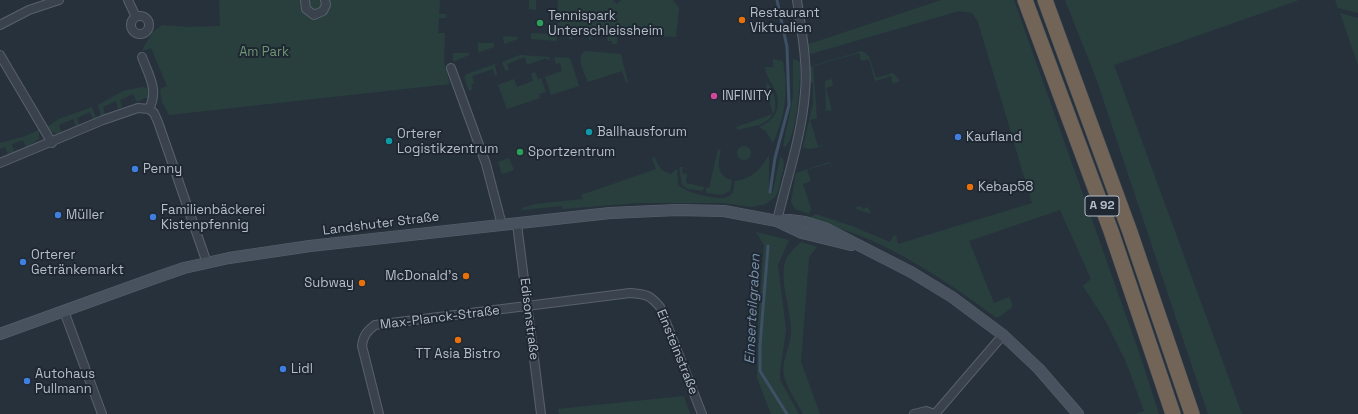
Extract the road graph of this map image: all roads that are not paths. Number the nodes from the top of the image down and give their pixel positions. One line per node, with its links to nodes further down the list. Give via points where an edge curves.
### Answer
1 (59, 0): 9 (street, via 29,10)
2 (128, 0): 8 (street)
3 (305, 0): 4 (street, via 306,9 314,15 325,9)
4 (325, 0)
5 (797, 0): 16 (street, via 806,92)
6 (1025, 0): 31 (highway, A 92, via 1111,231)
7 (1045, 0): 32 (highway, A 92, via 1130,232)
8 (136, 17)
9 (0, 25)
10 (0, 55): 14 (street)
11 (142, 57): 13 (street, via 155,91)
12 (451, 68): 18 (street, via 486,164)
13 (149, 109): 14 (street, via 138,108 103,120); 19 (street, via 158,122)
14 (52, 143): 15 (street)
15 (0, 163)
16 (777, 221): 17 (main road, Landshuter Straße, via 724,211 677,210 610,213); 23 (main road, Landshuter Straße, via 805,222 839,234 952,297)
17 (517, 224): 18 (main road, Landshuter Straße); 20 (street, Edisonstraße)
18 (502, 225): 19 (main road, Landshuter Straße, via 310,246)
19 (207, 263): 21 (main road, Landshuter Straße, via 162,275)
20 (528, 306): 25 (street, Max-Planck-Straße, via 375,325 368,330 362,346); 26 (street, Edisonstraße); 27 (street, Einsteinstraße, via 630,294 651,297 660,307)
21 (64, 311): 22 (main road, Landshuter Straße); 24 (street)
22 (0, 334)
23 (1003, 335): 29 (street); 30 (main road, Landshuter Straße, via 1039,369)
24 (102, 414)
25 (379, 414)
26 (541, 414)
27 (702, 414)
28 (914, 414): 29 (street, via 926,411)
29 (934, 414)
30 (1078, 414)
31 (1172, 414)
32 (1192, 414)

